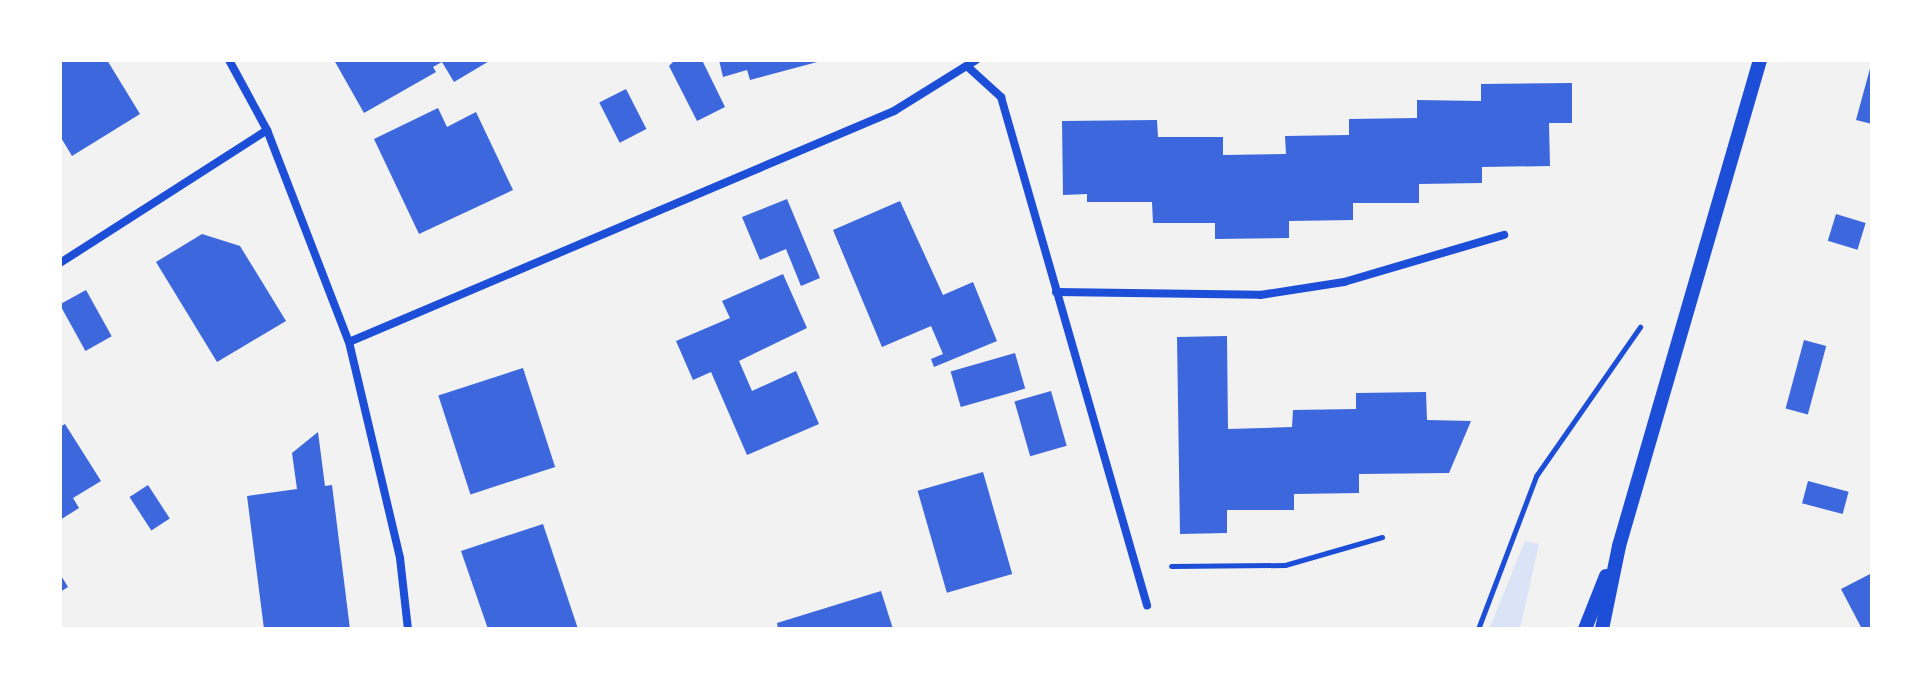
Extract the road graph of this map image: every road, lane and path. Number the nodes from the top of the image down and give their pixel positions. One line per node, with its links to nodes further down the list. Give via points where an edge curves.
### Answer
1 (229, 60): 4 (street)
2 (1760, 60): 11 (street)
3 (972, 63): 7 (street, via 1001,97); 9 (street, via 894,111)
4 (267, 130): 6 (street); 9 (street)
5 (1504, 235): 7 (street, via 1344,282 1260,295)
6 (60, 263)
7 (1056, 292): 12 (street)
8 (1644, 321): 15 (path, via 1536,476)
9 (349, 342): 14 (street, via 400,558)
10 (1382, 537): 12 (path, via 1285,565)
11 (1619, 546): 16 (street); 17 (street)
12 (1136, 567): 13 (street)
13 (1147, 605)
14 (408, 629)
15 (1478, 629)
16 (1585, 629)
17 (1602, 629)

